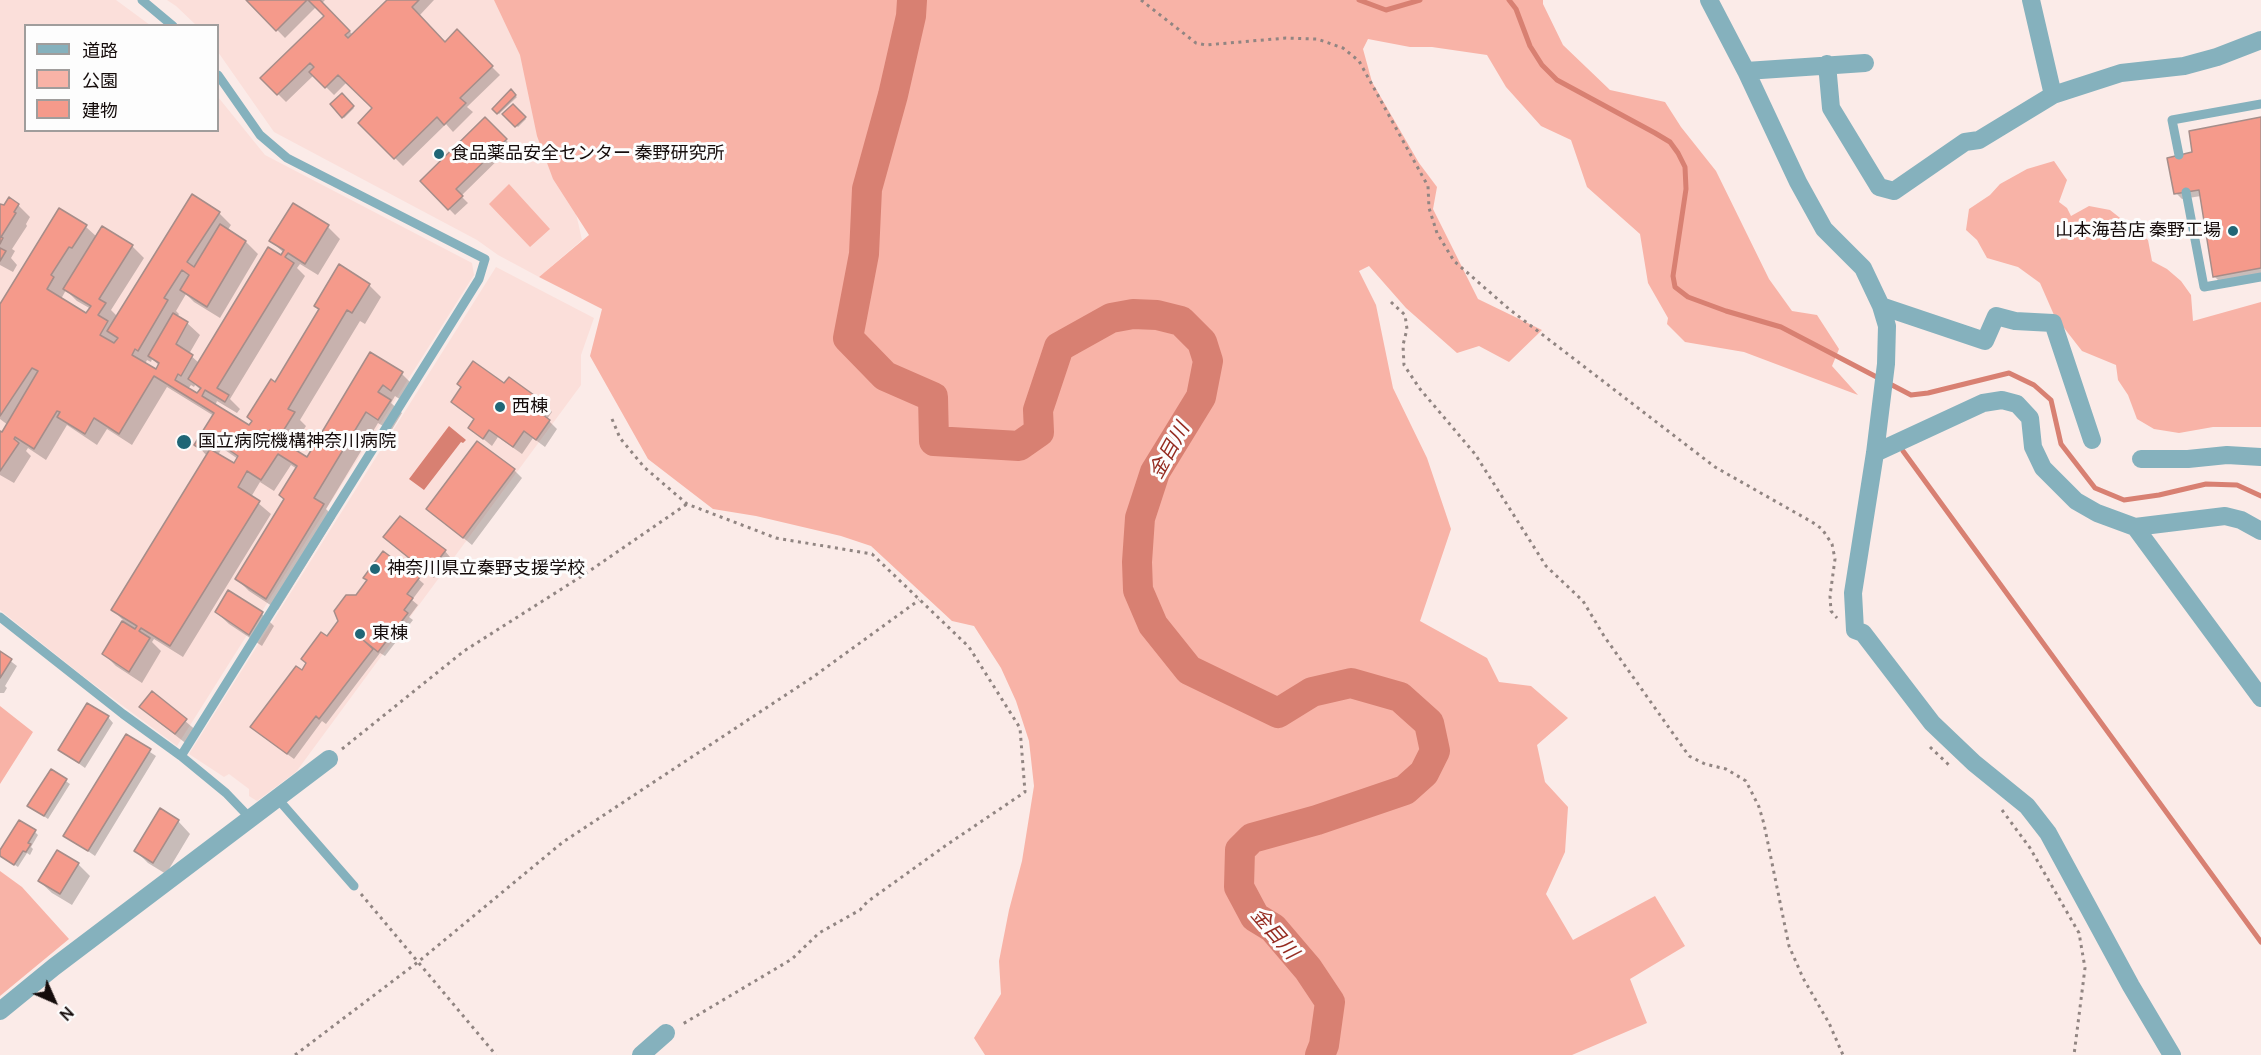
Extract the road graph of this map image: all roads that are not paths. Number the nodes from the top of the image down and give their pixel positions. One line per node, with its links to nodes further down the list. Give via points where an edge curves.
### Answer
1 (142, 0): 5 (lane)
2 (1709, 0): 10 (street)
3 (2031, 0): 6 (street)
4 (2043, 0): 6 (street, via 2049,36)
5 (171, 24)
6 (2040, 39): 12 (street)
7 (2261, 40): 12 (street, via 2184,66 2121,73)
8 (1865, 63): 9 (street)
9 (1827, 64): 10 (street); 12 (street, via 1831,108 1879,187 1894,191 1965,142 1979,140)
10 (1746, 71): 17 (street, via 1824,229 1863,268)
11 (219, 76): 26 (lane, via 260,135 287,158 485,259 479,279)
12 (2053, 95)
13 (2261, 104): 14 (lane, via 2172,120)
14 (2179, 155)
15 (2186, 192): 16 (lane, via 2204,287)
16 (2261, 277)
17 (1881, 306): 18 (street, via 1985,341 1996,316 2054,323); 19 (street, via 1887,327 1886,364)
18 (2092, 440)
19 (1875, 453): 22 (street, via 1983,403 2002,400 2017,405 2030,418 2033,447 2043,468 2076,501); 34 (street, via 1853,593 1855,630 1863,633 1932,723 2027,806 2048,833)
20 (2261, 457): 21 (street)
21 (2141, 459)
22 (2135, 527): 23 (street, via 2225,516); 25 (street)
23 (2261, 531)
24 (0, 617): 26 (lane)
25 (2261, 698)
26 (181, 756): 29 (lane)
27 (329, 759): 28 (street)
28 (278, 798): 29 (street); 30 (lane)
29 (250, 818): 31 (street)
30 (354, 886)
31 (0, 1011)
32 (666, 1033): 33 (street)
33 (641, 1055)
34 (2172, 1055)

